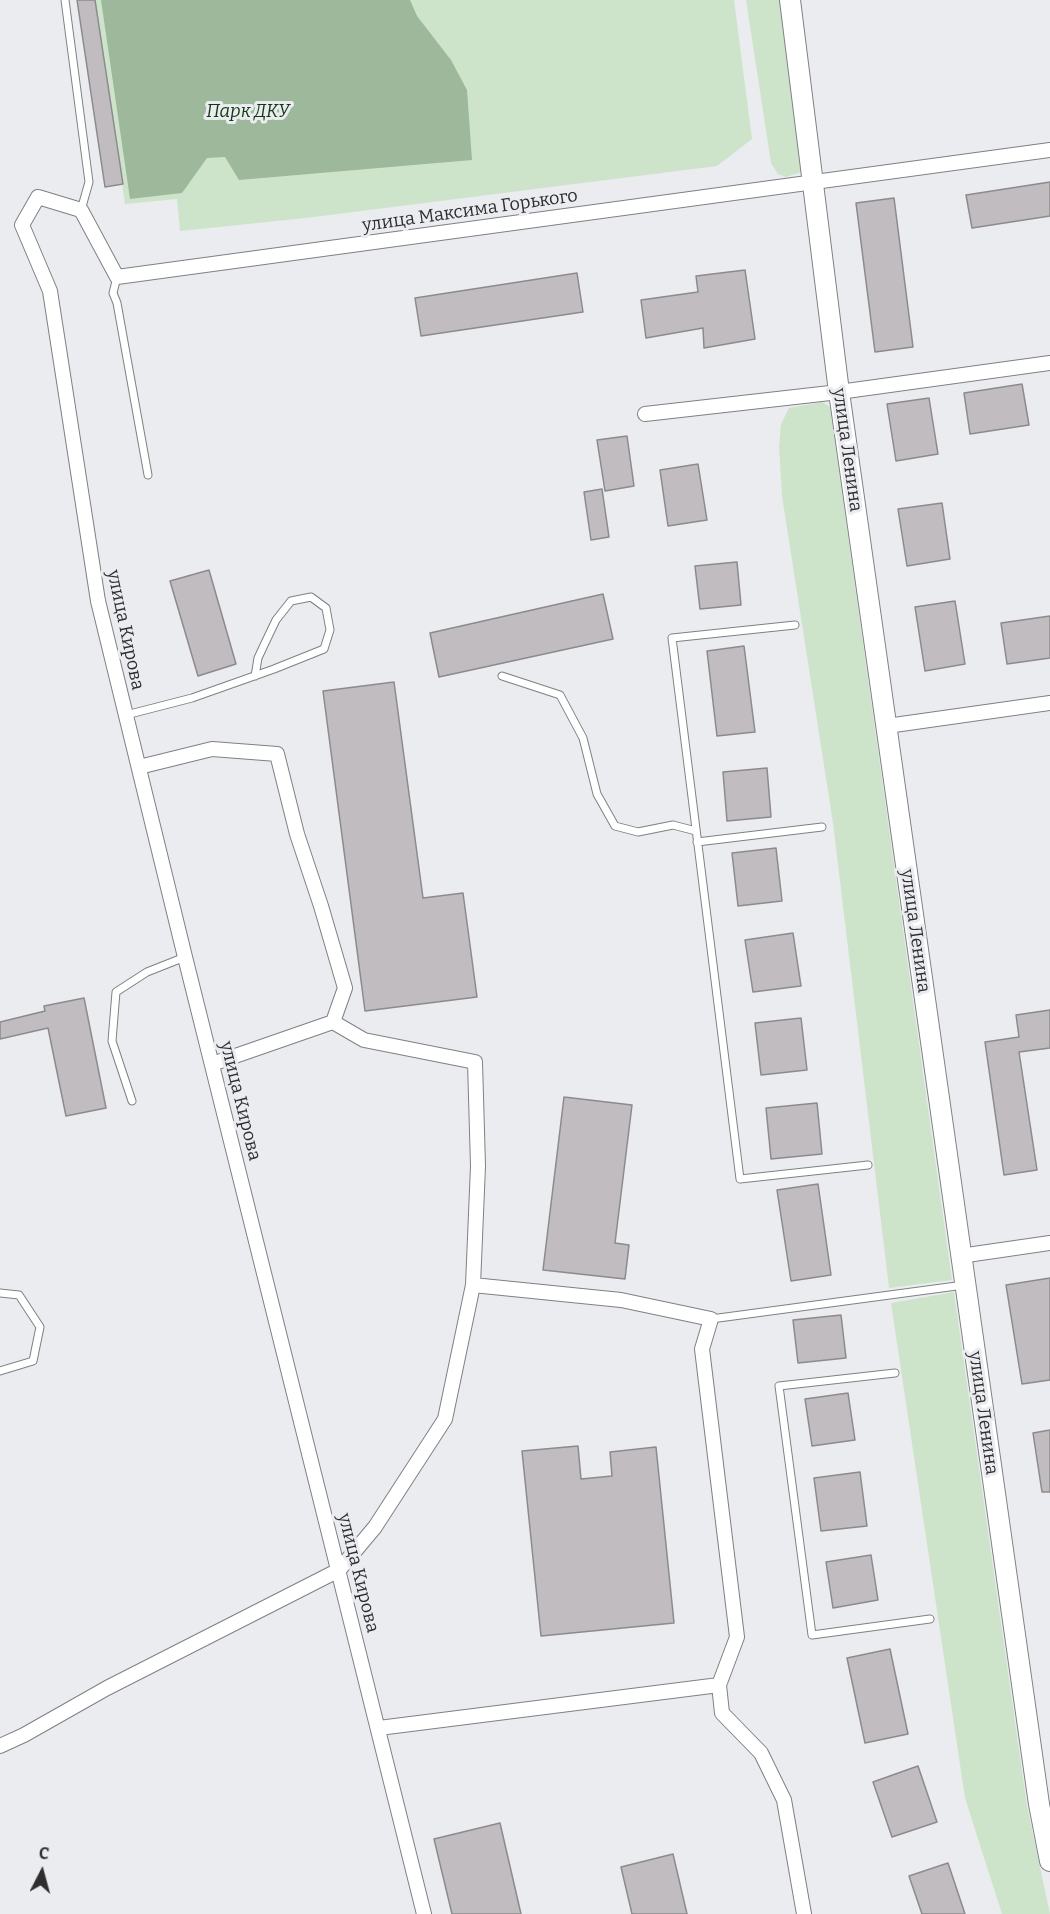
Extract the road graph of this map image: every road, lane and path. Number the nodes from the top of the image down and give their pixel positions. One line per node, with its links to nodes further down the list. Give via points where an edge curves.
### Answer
1 (65, 0): 5 (lane, via 89,182)
2 (790, 0): 4 (street, улица Ленина)
3 (1050, 150): 4 (street, улица Максима Горького)
4 (812, 183): 6 (street, улица Максима Горького); 8 (street, улица Ленина)
5 (81, 210): 6 (street); 15 (street, улица Кирова, via 38,197 22,225 50,291 98,601)
6 (117, 277): 10 (lane, via 113,293)
7 (1050, 363): 8 (street)
8 (839, 392): 9 (street); 16 (street, улица Ленина)
9 (645, 414)
10 (148, 475)
11 (795, 625): 19 (lane, via 672,638)
12 (255, 676): 15 (lane, via 258,658 265,643 291,601 311,597 326,608 330,630 324,649 274,669 192,698)
13 (502, 676): 19 (lane, via 560,695 584,738 597,794 615,826 638,831 673,825)
14 (1050, 703): 16 (street)
15 (126, 716): 17 (street, улица Кирова)
16 (887, 726): 27 (street, улица Ленина)
17 (139, 767): 21 (street, улица Кирова); 22 (street, via 212,750 277,754 297,834 345,988)
18 (822, 827): 20 (lane)
19 (696, 831): 20 (lane)
20 (697, 842): 25 (lane, via 740,1179)
21 (185, 957): 23 (street, улица Кирова); 24 (lane, via 147,972 116,992 112,1041)
22 (333, 1022): 23 (street); 28 (street, via 364,1040 475,1062 478,1166)
23 (212, 1064): 34 (street, улица Кирова)
24 (132, 1101)
25 (868, 1165)
26 (1050, 1242): 27 (street)
27 (960, 1256): 29 (street, улица Ленина)
28 (473, 1285): 31 (street, via 621,1300); 34 (street, via 445,1419 375,1527)
29 (964, 1285): 31 (lane); 39 (street, улица Ленина)
30 (0, 1293): 32 (lane, via 19,1295 40,1327 33,1361)
31 (711, 1318): 36 (street, via 702,1349 737,1637)
32 (0, 1371)
33 (895, 1373): 35 (lane, via 778,1386 812,1635)
34 (339, 1570): 37 (street, улица Кирова); 38 (street)
35 (930, 1620)
36 (719, 1685): 37 (street); 42 (street, via 722,1713 761,1754 784,1800)
37 (379, 1728): 41 (street, улица Кирова)
38 (0, 1746)
39 (1044, 1803): 40 (street, улица Ленина)
40 (1050, 1861)
41 (424, 1914)
42 (804, 1914)

